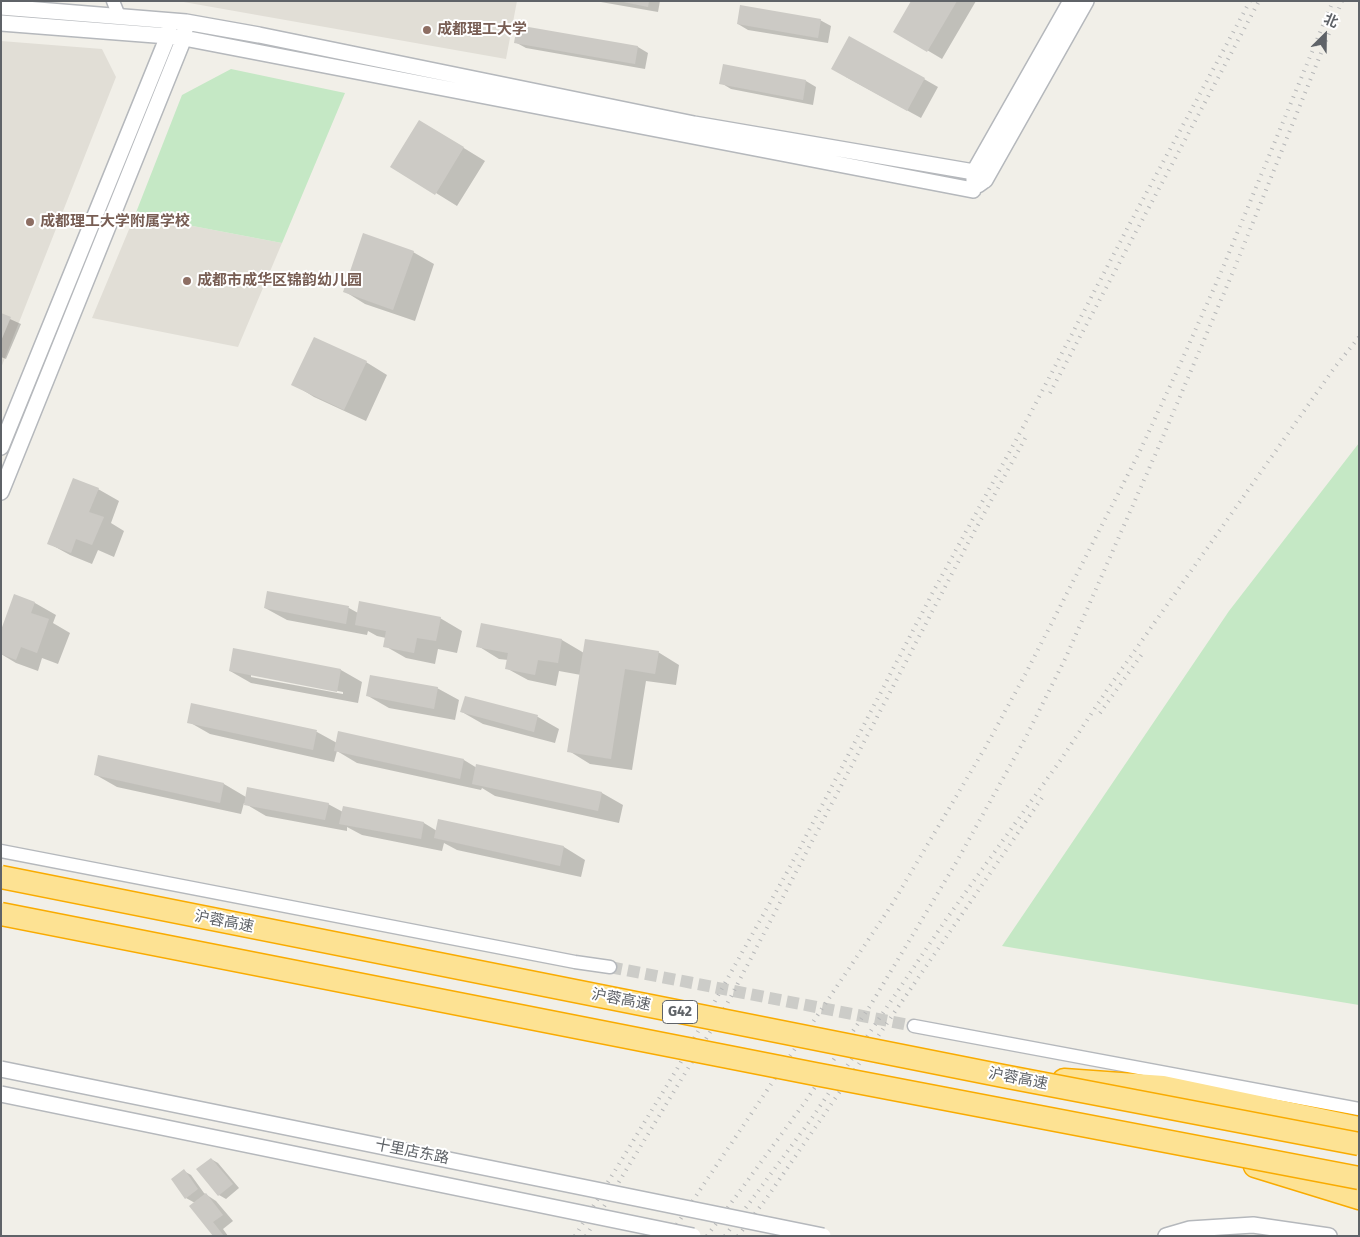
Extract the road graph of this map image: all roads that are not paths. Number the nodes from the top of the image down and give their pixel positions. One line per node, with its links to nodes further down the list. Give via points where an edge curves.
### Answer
1 (113, 1): 5 (street)
2 (1071, 1): 10 (street)
3 (1086, 1): 10 (street)
4 (1, 7): 5 (street)
5 (118, 16): 8 (street)
6 (186, 22): 8 (street); 9 (street); 10 (street)
7 (1, 23): 8 (street)
8 (169, 28): 9 (street); 11 (street)
9 (184, 38): 10 (street); 12 (street)
10 (977, 180)
11 (1, 447)
12 (1, 492)
13 (1, 850): 16 (street)
14 (1, 878): 19 (highway, 沪蓉高速 / G42, bridge)
15 (1, 914): 24 (highway, G42, bridge)
16 (610, 967)
17 (914, 1026): 21 (street)
18 (1, 1069): 28 (street, 十里店东路, bridge)
19 (1003, 1076): 22 (highway, bridge, via 1163,1087); 23 (highway, 沪蓉高速 / G42, bridge)
20 (1, 1094): 27 (street, 十里店东路, bridge)
21 (1359, 1109)
22 (1359, 1128)
23 (1359, 1144)
24 (1195, 1147): 25 (highway, G42, bridge); 26 (highway, bridge)
25 (1359, 1178)
26 (1359, 1198)
27 (693, 1236)
28 (823, 1236)
29 (1166, 1236): 30 (street, via 1190,1229 1253,1225)
30 (1329, 1236)

